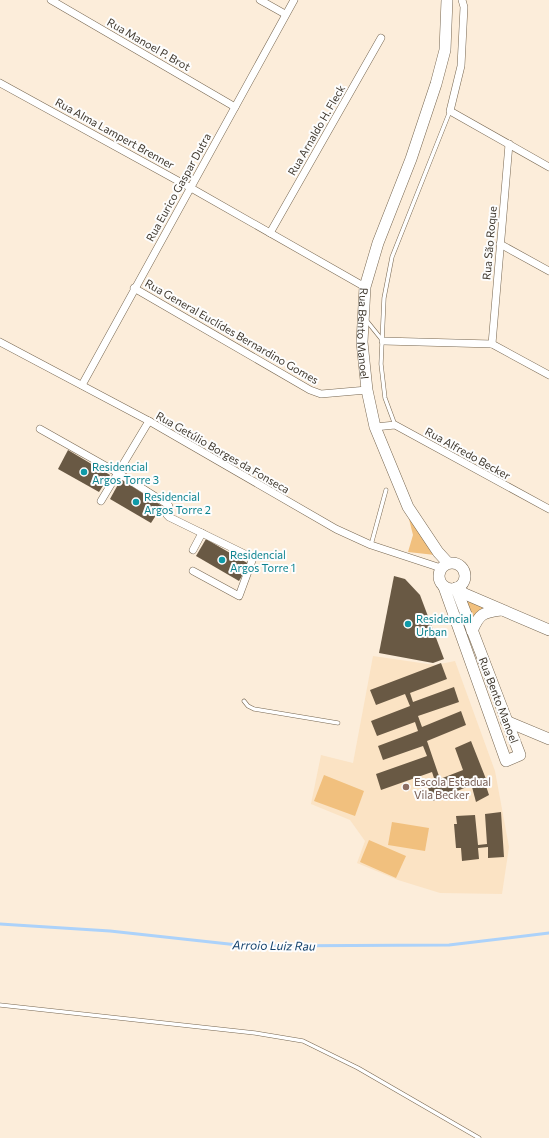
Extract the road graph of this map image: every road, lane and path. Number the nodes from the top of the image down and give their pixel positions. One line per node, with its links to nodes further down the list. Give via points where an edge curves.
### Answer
1 (50, 0): 9 (street, Rua Manoel P. Brot)
2 (260, 0): 6 (street)
3 (294, 0): 6 (street, Rua Eurico Gaspar Dutra)
4 (447, 0): 17 (main road, Rua Bento Manoel, via 445,50 436,84 411,159 378,242)
5 (462, 0): 10 (street, via 464,7 461,66)
6 (285, 14): 9 (street, Rua Eurico Gaspar Dutra)
7 (381, 38): 14 (street, Rua Arnaldo H. Fleck)
8 (0, 83): 13 (street, Rua Alma Lampert Brenner)
9 (236, 108): 13 (street, Rua Eurico Gaspar Dutra)
10 (450, 111): 11 (street); 20 (lane, via 392,257 384,298)
11 (509, 144): 12 (street); 15 (street, Rua São Roque)
12 (549, 167)
13 (191, 188): 14 (street, Rua Alma Lampert Brenner); 18 (street, Rua Eurico Gaspar Dutra)
14 (270, 233): 17 (street, Rua Alma Lampert Brenner)
15 (500, 244): 16 (street); 22 (street, Rua São Roque)
16 (549, 271)
17 (365, 287): 19 (main road, Rua Bento Manoel)
18 (134, 288): 24 (street, Rua Eurico Gaspar Dutra); 25 (street, Rua General Euclídes Bernardino Gomes, via 310,390 322,394)
19 (364, 318): 20 (lane); 25 (main road, Rua Bento Manoel, via 362,342)
20 (383, 341): 22 (street); 27 (lane, via 381,364 385,398)
21 (0, 342): 24 (street, Rua Getúlio Borges da Fonseca)
22 (492, 344): 23 (street)
23 (549, 376)
24 (82, 385): 26 (street, Rua Getúlio Borges da Fonseca)
25 (367, 390): 28 (main road, Rua Bento Manoel)
26 (149, 421): 30 (street); 35 (street, Rua Getúlio Borges da Fonseca, via 329,525)
27 (395, 425): 28 (street); 33 (street, Rua Alfredo Becker)
28 (375, 428): 37 (main road, Rua Bento Manoel, via 408,507)
29 (40, 429): 30 (street)
30 (118, 473): 32 (street); 34 (street, via 167,504 169,506 166,516)
31 (386, 490): 35 (lane)
32 (101, 501)
33 (549, 509)
34 (202, 533): 36 (street); 38 (street, via 253,558 239,596)
35 (371, 545): 37 (street, Rua Getúlio Borges da Fonseca)
36 (193, 550)
37 (445, 566): 39 (main road, via 453,563 461,566 465,574); 40 (main road, via 438,576)
38 (194, 570)
39 (460, 584): 40 (main road); 41 (main road, via 465,594); 43 (main road, Rua Bento Manoel)
40 (444, 587): 45 (main road, Rua Bento Manoel, via 506,761 520,755)
41 (496, 608): 42 (main road); 43 (main road, via 480,616)
42 (549, 630)
43 (472, 631): 45 (main road, Rua Bento Manoel)
44 (244, 701): 46 (lane, via 254,709)
45 (506, 721): 47 (main road)
46 (338, 723)
47 (549, 739)
48 (0, 1005): 49 (lane, via 255,1033 303,1041 358,1068)
49 (479, 1138)

